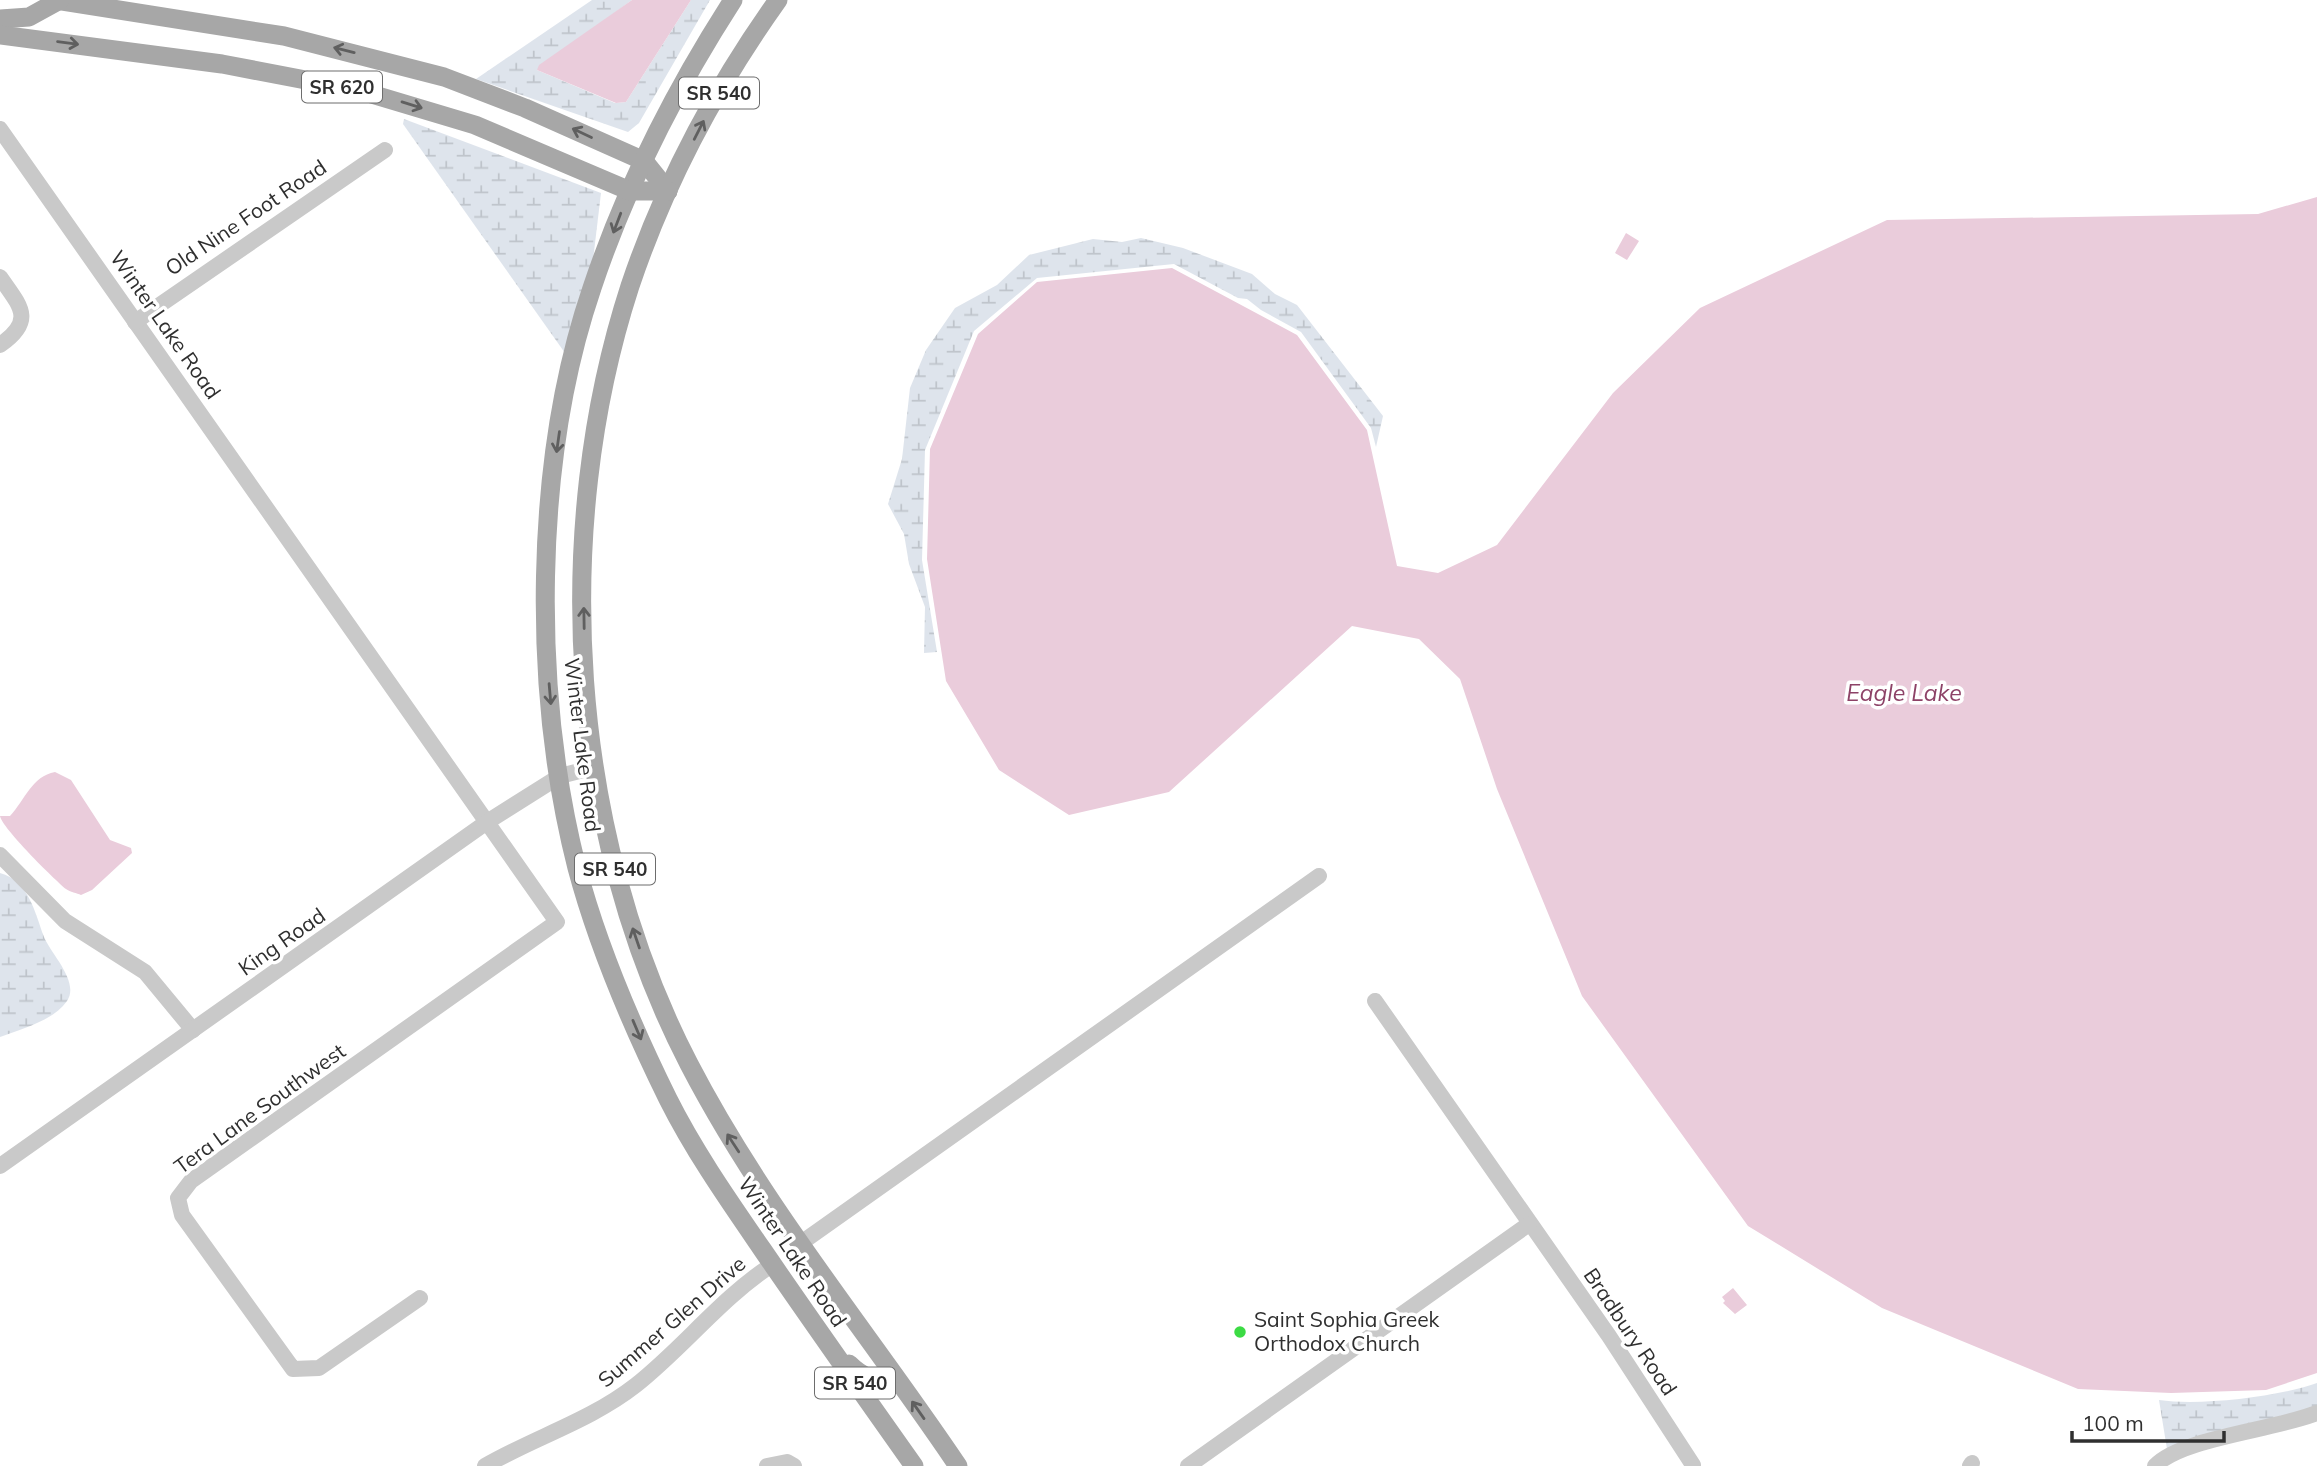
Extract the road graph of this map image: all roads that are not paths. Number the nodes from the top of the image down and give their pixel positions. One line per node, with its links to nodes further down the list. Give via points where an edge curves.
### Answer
1 (59, 0): 4 (main road, via 29,18); 8 (main road, SR 620, one-way to 1, via 525,108 391,62 284,36)
2 (733, 0): 8 (main road, SR 540, via 672,101)
3 (778, 0): 10 (main road, SR 540, one-way to 3, via 720,91)
4 (0, 19)
5 (0, 34): 9 (main road, SR 620, one-way to 9, via 257,69 358,90 475,125)
6 (0, 129): 12 (street, Winter Lake Road)
7 (385, 150): 12 (street, Old Nine Foot Road)
8 (644, 161): 9 (main road, Winter Lake Road / SR 540); 10 (main road, SR 620)
9 (630, 191): 10 (main road, SR 620); 15 (main road, Winter Lake Road / SR 540, one-way to 15, via 586,310 555,463 547,552 547,641)
10 (668, 191): 14 (main road, Winter Lake Road / SR 540, one-way to 10, via 585,685 583,599 593,450 621,317)
11 (0, 277): 13 (street, via 23,316 19,329)
12 (135, 322): 16 (street, Winter Lake Road)
13 (0, 345)
14 (595, 767): 15 (street, King Road); 24 (main road, Winter Lake Road / SR 540, one-way to 14, via 721,1124 672,1027 627,912 607,838)
15 (560, 776): 16 (street, King Road); 25 (main road, Winter Lake Road / SR 540, one-way to 25, via 578,870 602,947 642,1043 670,1104)
16 (487, 822): 19 (street, Winter Lake Road); 21 (street, King Road)
17 (0, 855): 21 (street, via 65,921 145,972)
18 (1319, 876): 24 (street)
19 (557, 922): 26 (street, Tera Lane Southwest, via 191,1181 178,1198 182,1215 293,1368 320,1368)
20 (1375, 1001): 23 (street, Bradbury Road)
21 (193, 1030): 22 (street, King Road)
22 (0, 1166)
23 (1529, 1224): 30 (street, Bradbury Road); 36 (street)
24 (801, 1243): 28 (main road, Winter Lake Road / SR 540)
25 (773, 1265): 27 (main road, Winter Lake Road / SR 540); 31 (street, Summer Glen Drive, via 741,1285 613,1401)
26 (420, 1298)
27 (797, 1300): 28 (main road, via 859,1375 878,1380); 34 (main road, Winter Lake Road / SR 540)
28 (893, 1374): 35 (main road, Winter Lake Road / SR 540, one-way to 28)
29 (2317, 1413): 37 (street, via 2275,1428 2176,1450)
30 (1693, 1465)
31 (485, 1466)
32 (767, 1466): 33 (street, via 787,1462)
33 (794, 1466)
34 (914, 1466)
35 (958, 1466)
36 (1188, 1466)
37 (2155, 1466)

